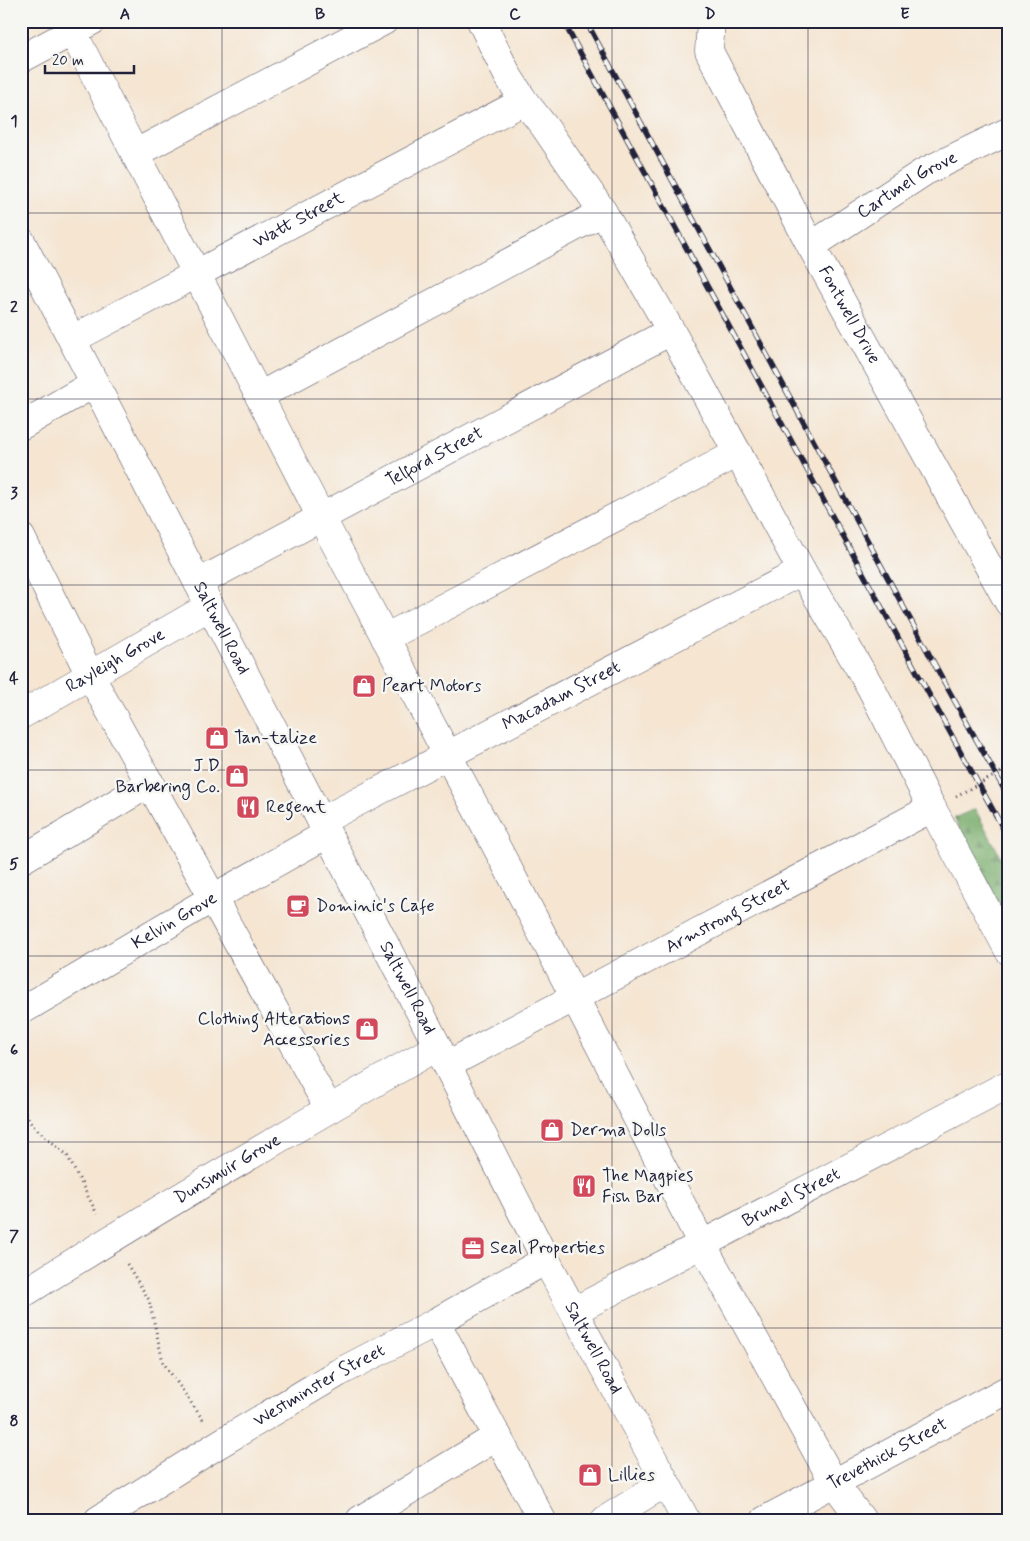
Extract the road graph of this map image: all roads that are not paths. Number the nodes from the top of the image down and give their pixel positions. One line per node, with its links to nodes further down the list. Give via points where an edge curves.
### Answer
1 (384, 21): 8 (street)
2 (481, 21): 6 (street)
3 (711, 21): 11 (street, Fontwell Drive, via 709,50)
4 (78, 24): 5 (street); 8 (street)
5 (21, 59)
6 (524, 101): 9 (street); 12 (street, Watt Street)
7 (1009, 131): 11 (street, Cartmel Grove, via 924,172)
8 (136, 153): 12 (street)
9 (603, 212): 13 (street); 16 (street)
10 (21, 241): 14 (street, Saltwell Road)
11 (810, 246): 23 (street, Fontwell Drive)
12 (198, 274): 14 (street, Watt Street); 16 (street)
13 (671, 331): 18 (street); 19 (street, Telford Street)
14 (73, 339): 15 (street, Saltwell Road)
15 (95, 383): 17 (street); 22 (street, Saltwell Road)
16 (259, 396): 19 (street)
17 (21, 426)
18 (738, 452): 21 (street); 24 (street)
19 (321, 517): 22 (street, Telford Street); 24 (street)
20 (25, 553): 25 (street)
21 (802, 572): 27 (street, Macadam Street); 29 (street, via 871,688)
22 (204, 594): 25 (street, Rayleigh Grove); 30 (street, Saltwell Road)
23 (1009, 603)
24 (385, 638): 27 (street)
25 (90, 675): 26 (street, Rayleigh Grove); 28 (street)
26 (21, 715)
27 (447, 755): 30 (street, Macadam Street); 34 (street)
28 (150, 783): 31 (street); 32 (street)
29 (932, 808): 33 (street); 34 (street, Armstrong Street)
30 (324, 827): 32 (street, Kelvin Grove); 36 (street, Saltwell Road)
31 (21, 860)
32 (213, 898): 35 (street, Kelvin Grove); 38 (street)
33 (1009, 951)
34 (574, 997): 36 (street, Armstrong Street); 39 (street)
35 (21, 1011)
36 (442, 1056): 38 (street, Dunsmuir Grove); 40 (street, Saltwell Road)
37 (1009, 1084): 39 (street, Brunel Street)
38 (329, 1109): 41 (street, Dunsmuir Grove)
39 (702, 1244): 42 (street, Brunel Street); 47 (street)
40 (546, 1260): 42 (street, Saltwell Road); 43 (street, Westminster Street)
41 (21, 1295)
42 (574, 1311): 46 (street, Saltwell Road)
43 (436, 1322): 45 (street); 48 (street, Westminster Street, via 338,1373)
44 (1009, 1389): 47 (street, Trevethick Street)
45 (498, 1436): 49 (street); 50 (street)
46 (665, 1483): 51 (street); 52 (street, Saltwell Road)
47 (834, 1483): 53 (street, Trevethick Street); 54 (street)
48 (98, 1520)
49 (360, 1520)
50 (542, 1520)
51 (605, 1520)
52 (686, 1520)
53 (765, 1520)
54 (862, 1520)

